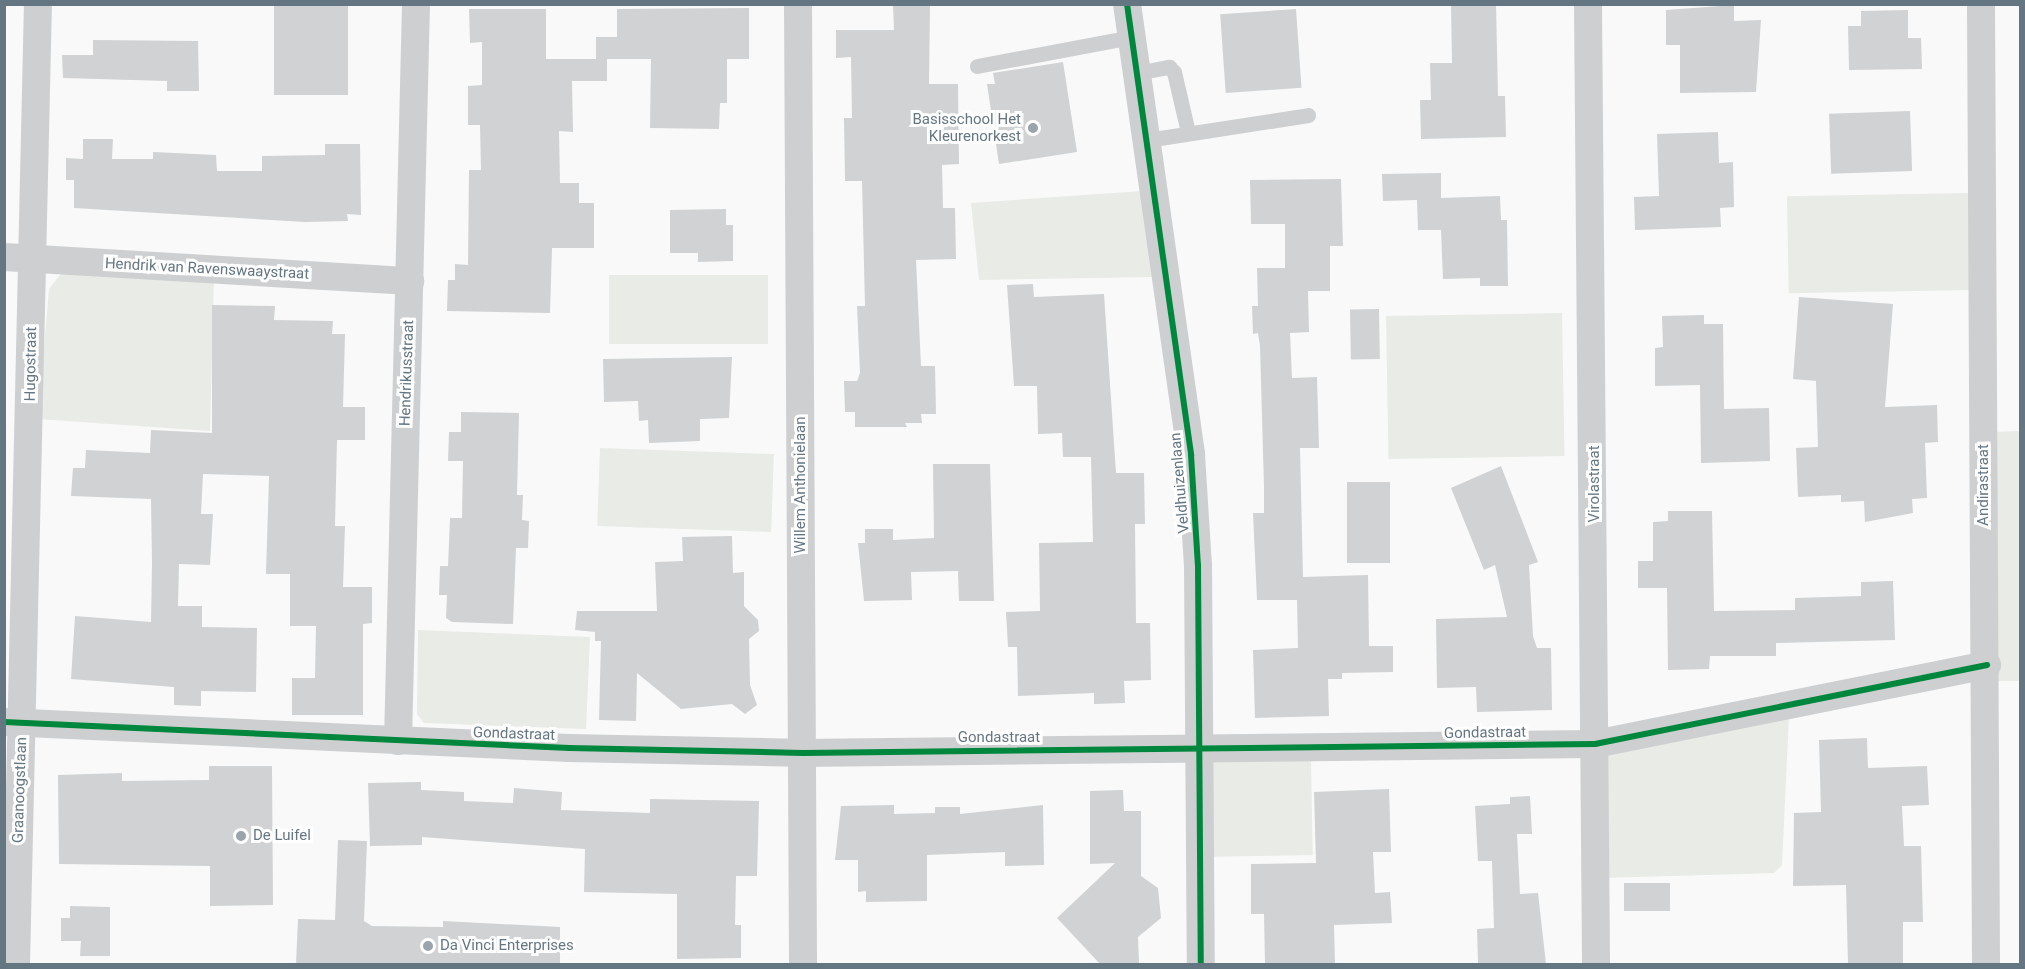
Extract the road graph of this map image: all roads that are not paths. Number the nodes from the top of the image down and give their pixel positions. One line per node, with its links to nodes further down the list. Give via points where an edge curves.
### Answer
1 (38, 4): 14 (street, Hugostraat)
2 (416, 4): 15 (street, Hendrikusstraat)
3 (798, 4): 21 (street, Willem Anthonielaan)
4 (1127, 4): 7 (street, Veldhuizenlaan)
5 (1588, 4): 19 (street, Virolastraat)
6 (1981, 4): 16 (street, Andirastraat)
7 (1132, 37): 8 (lane); 9 (street, Veldhuizenlaan)
8 (977, 66)
9 (1137, 74): 11 (lane, via 1169,68 1174,72); 12 (street, Veldhuizenlaan)
10 (1308, 114): 11 (lane)
11 (1188, 132): 12 (lane)
12 (1147, 140): 20 (street, Veldhuizenlaan, via 1191,455)
13 (4, 257): 14 (street, Hendrik van Ravenswaaystraat)
14 (33, 259): 15 (street, Hendrik van Ravenswaaystraat); 17 (street, Hugostraat)
15 (410, 281): 18 (street, Hendrikusstraat)
16 (1987, 665): 19 (street, Gondastraat); 26 (street, Andirastraat)
17 (13, 723): 18 (street, Gondastraat); 22 (street, Graanoogstlaan)
18 (398, 741): 21 (street, Gondastraat)
19 (1595, 744): 20 (street, Gondastraat); 25 (street, Virolastraat)
20 (1200, 749): 21 (street, Gondastraat); 24 (street, Veldhuizenlaan)
21 (803, 753): 23 (street, Willem Anthonielaan)
22 (16, 964)
23 (803, 964)
24 (1201, 964)
25 (1596, 964)
26 (1986, 964)

